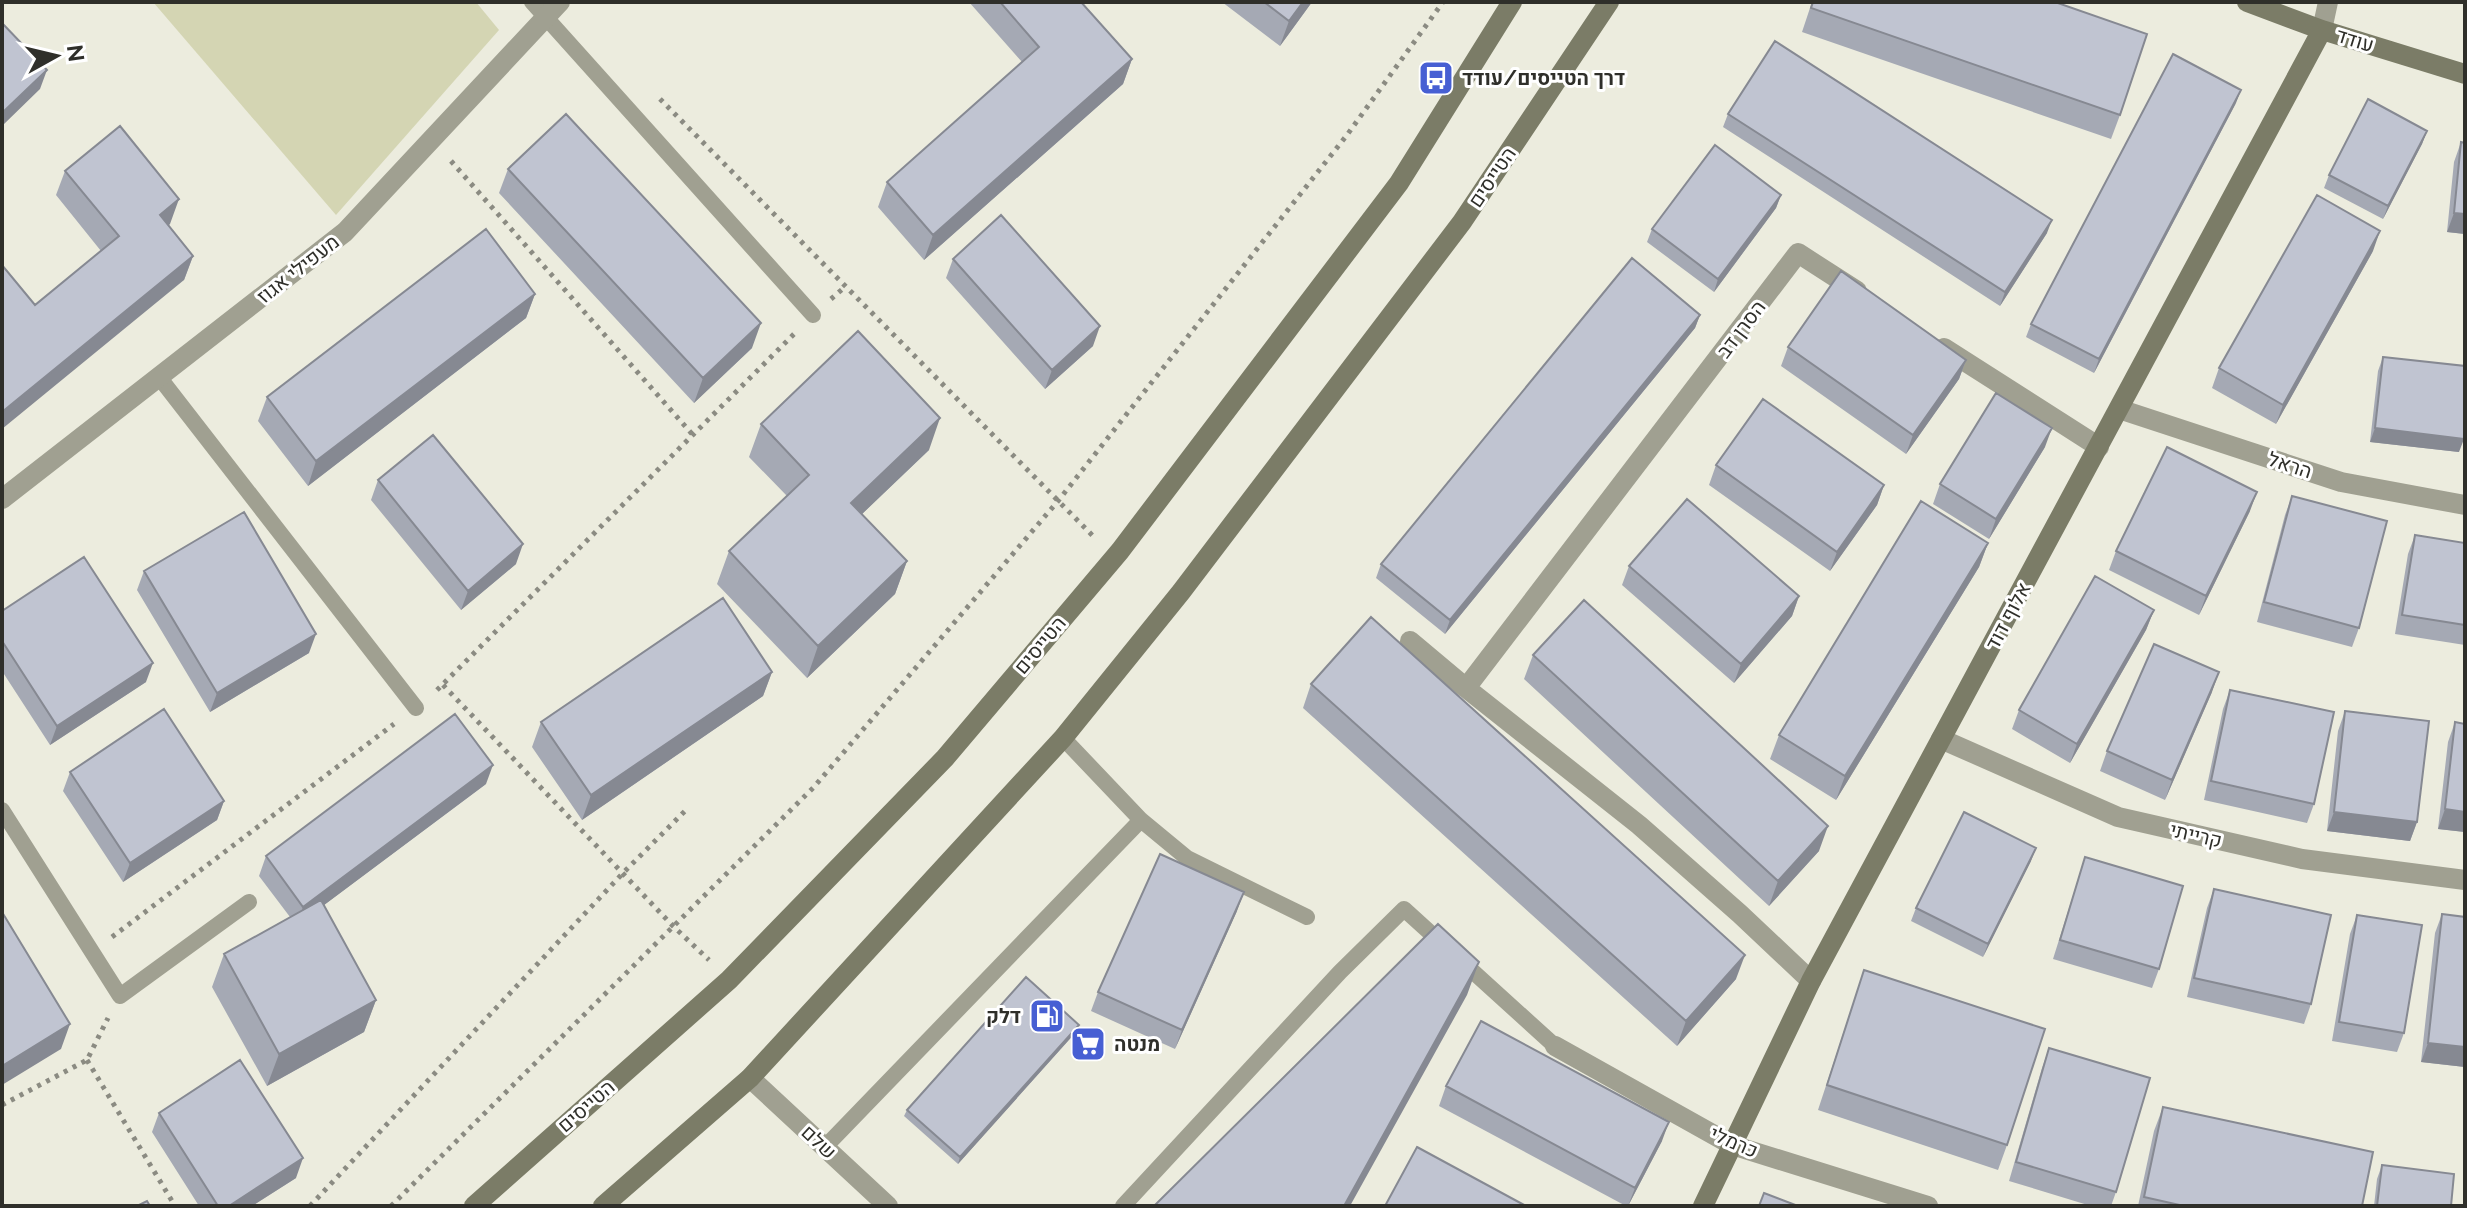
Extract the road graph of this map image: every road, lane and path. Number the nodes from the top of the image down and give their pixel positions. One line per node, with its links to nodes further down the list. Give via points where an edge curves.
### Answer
1 (1443, 2): 20 (path, via 1347,135)
2 (1512, 2): 22 (main road, הטייסים, via 1399,183)
3 (1609, 2): 27 (main road, הטייסים, via 1462,222 1181,592)
4 (2247, 2): 7 (main road, עודד)
5 (2328, 2): 7 (street)
6 (546, 7): 10 (street, מעפילי אגוז); 13 (lane)
7 (2322, 30): 8 (main road, עודד); 16 (main road, אלוף דוד)
8 (2465, 74)
9 (651, 90): 11 (path)
10 (432, 139): 15 (street, מעפילי אגוז, via 345,232); 17 (path)
11 (846, 286): 13 (path); 20 (path)
12 (1877, 304): 25 (street, הסרן דב, via 1798,253)
13 (813, 315): 17 (path)
14 (1929, 338): 18 (street)
15 (159, 377): 19 (street, מעפילי אגוז); 26 (lane)
16 (2119, 409): 18 (main road, אלוף דוד); 21 (street, הראל, via 2341,482)
17 (693, 435): 24 (path)
18 (2099, 447): 28 (main road, אלוף דוד)
19 (2, 499)
20 (1058, 501): 22 (path); 36 (path, via 814,787)
21 (2465, 505)
22 (1115, 558): 38 (main road, הטייסים, via 945,758)
23 (1410, 641): 25 (street)
24 (443, 685): 26 (path); 32 (path)
25 (1466, 688): 39 (street, via 1639,825)
26 (416, 708): 37 (path)
27 (1063, 738): 31 (lane); 43 (main road, הטייסים)
28 (1941, 739): 33 (street, קרייתי, via 2118,817 2302,859); 39 (main road, אלוף דוד)
29 (2, 810): 37 (lane)
30 (686, 810): 32 (path)
31 (1141, 820): 35 (lane, via 1187,858); 46 (lane)
32 (623, 873): 36 (path); 48 (path)
33 (2465, 880)
34 (249, 902): 40 (lane)
35 (1307, 917)
36 (673, 926): 38 (path); 49 (path)
37 (91, 952): 40 (lane)
38 (729, 980): 50 (main road, הטייסים)
39 (1811, 981): 45 (main road, אלוף דוד)
40 (120, 996): 42 (path)
41 (1555, 1046): 45 (street, כרמלי); 53 (lane, via 1404,909)
42 (87, 1060): 44 (path); 47 (path)
43 (750, 1078): 46 (street, שלם); 51 (main road, הטייסים)
44 (2, 1105)
45 (1732, 1145): 54 (main road, אלוף דוד); 55 (street, כרמלי)
46 (824, 1148): 52 (street, שלם)
47 (175, 1206)
48 (310, 1206)
49 (391, 1206)
50 (474, 1206)
51 (603, 1206)
52 (888, 1206)
53 (1123, 1206)
54 (1703, 1206)
55 (1928, 1206)

